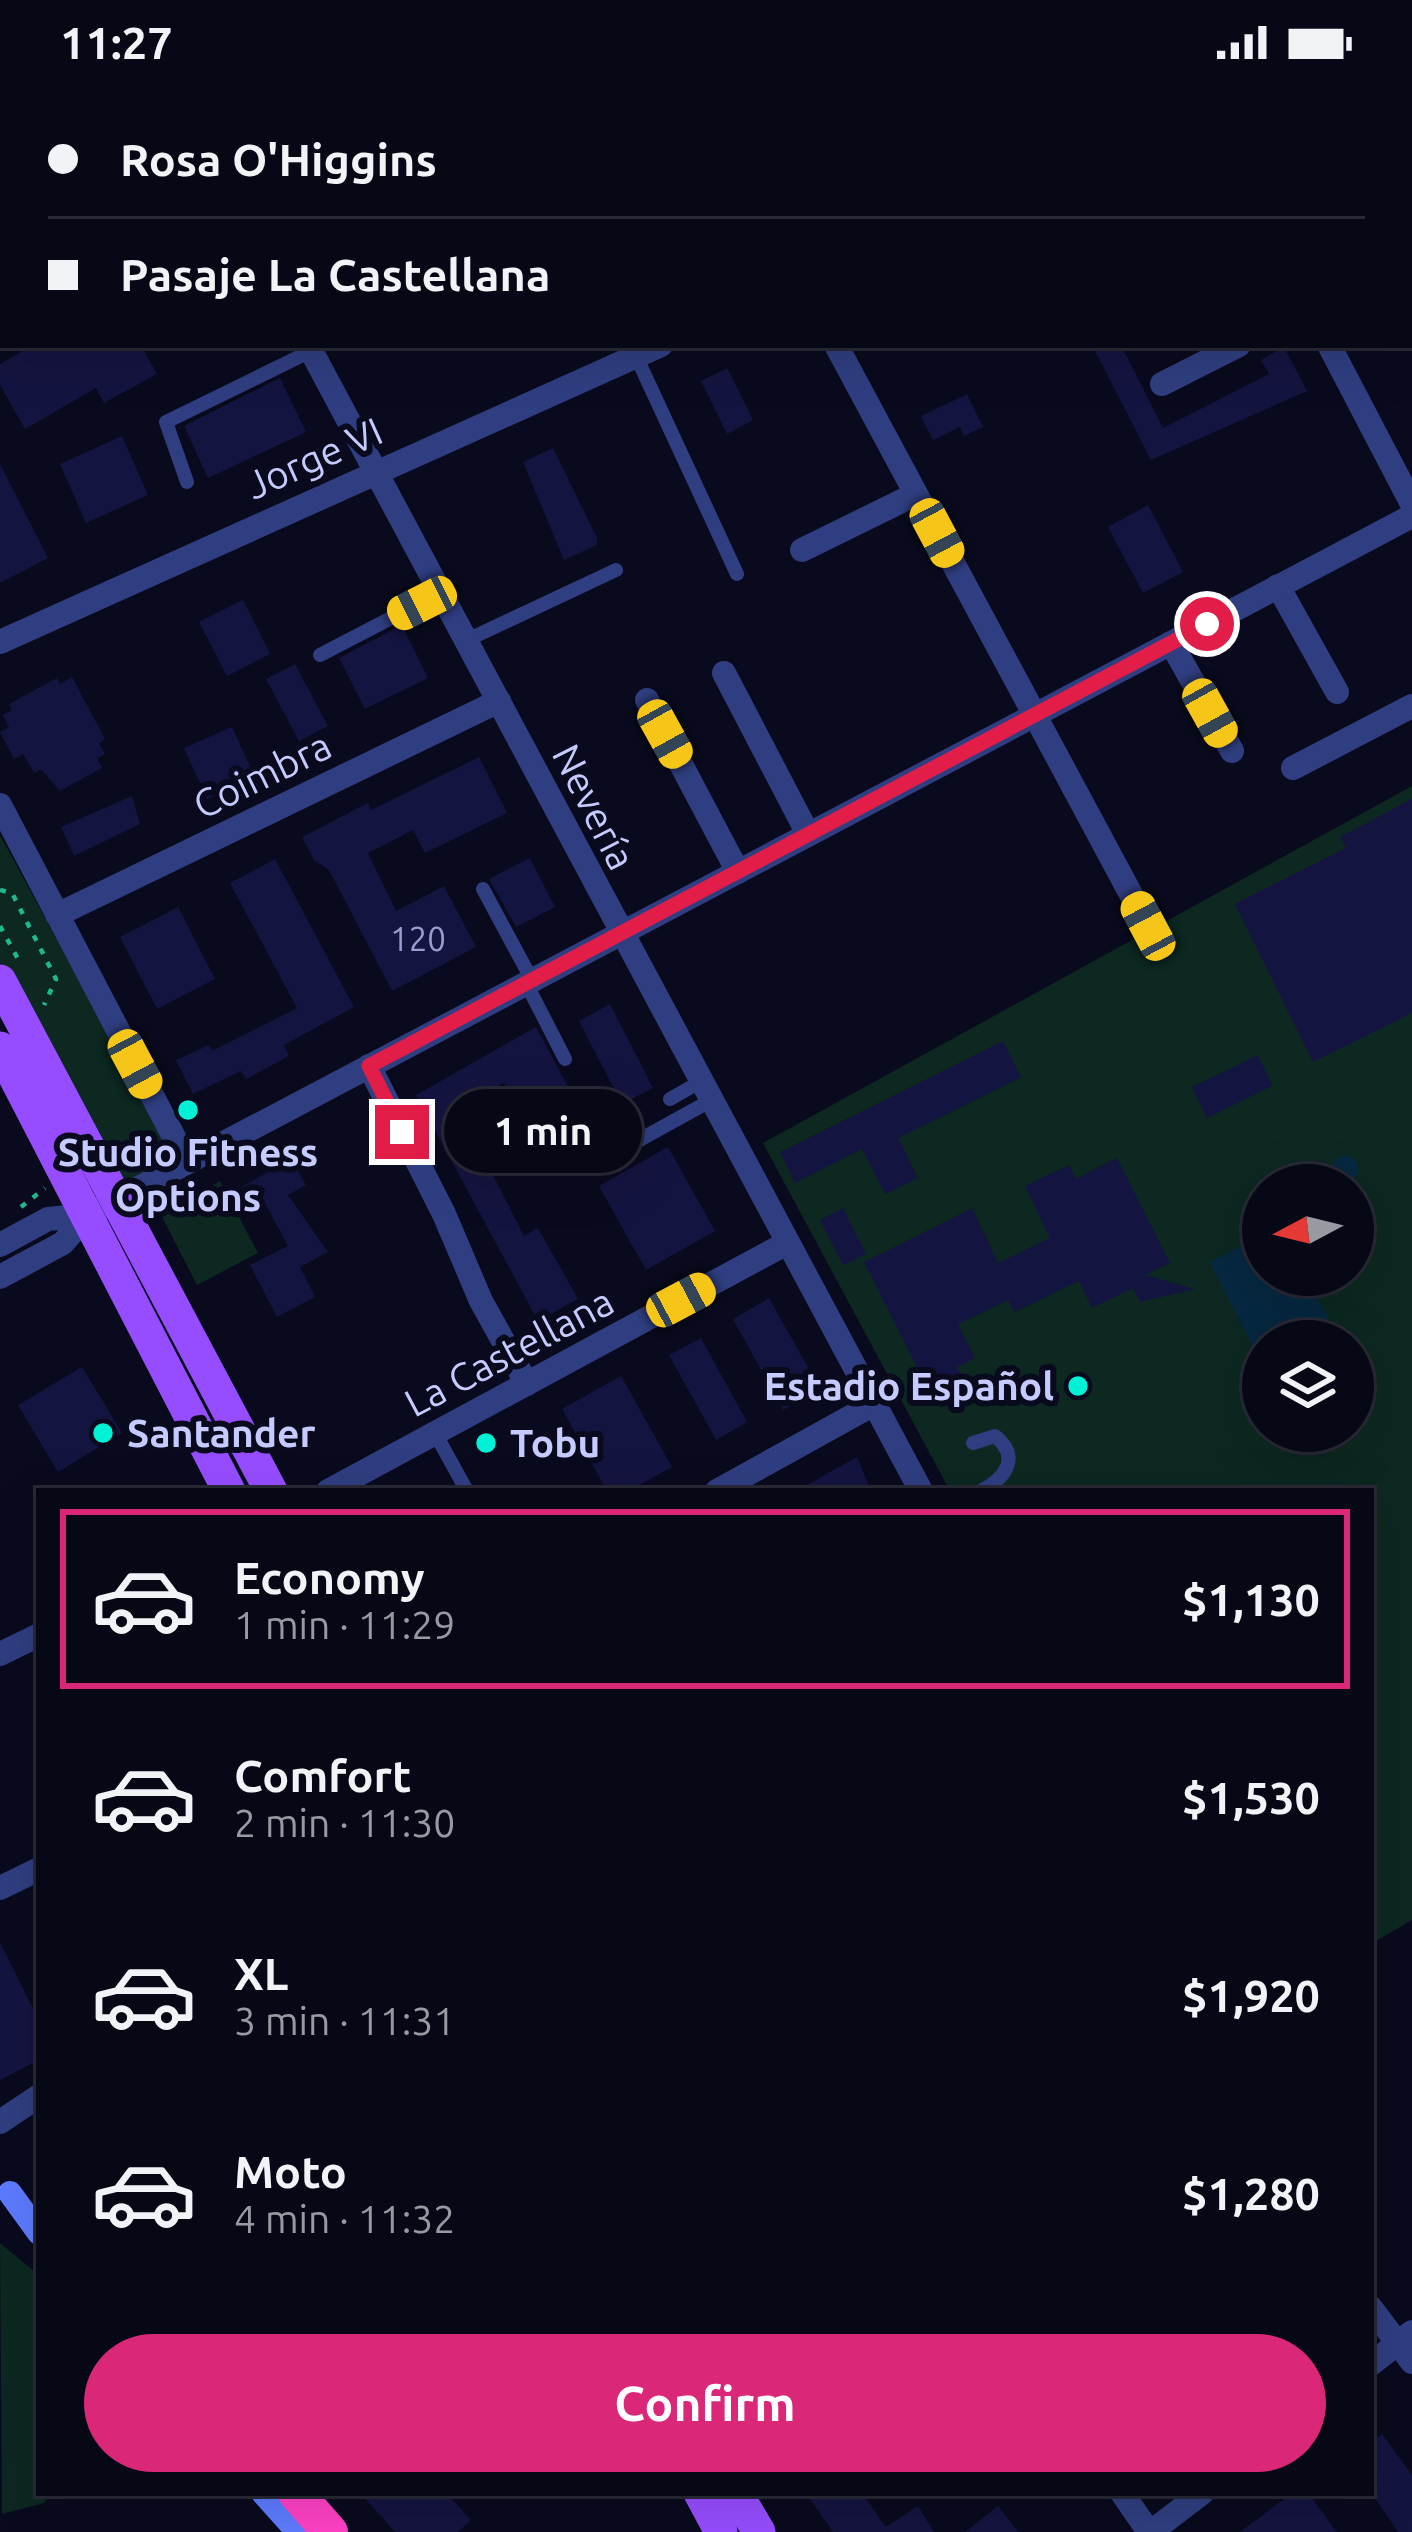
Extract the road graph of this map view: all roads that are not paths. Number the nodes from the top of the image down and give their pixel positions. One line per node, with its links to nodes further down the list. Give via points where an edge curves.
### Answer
1 (310, 348): 8 (street, Nevería); 9 (lane, via 166,422)
2 (654, 348): 6 (street, Jorge VI)
3 (838, 348): 10 (street)
4 (1233, 348): 7 (street)
5 (1332, 348): 11 (street)
6 (636, 356): 8 (street, Jorge VI); 15 (lane)
7 (1162, 384)
8 (376, 469): 17 (street, Nevería); 19 (street, Jorge VI)
9 (188, 482)
10 (916, 494): 13 (street); 27 (street)
11 (1412, 504)
12 (1412, 515): 16 (street)
13 (802, 550)
14 (616, 570): 18 (lane)
15 (737, 574)
16 (1278, 586): 20 (street); 23 (street)
17 (441, 592): 18 (street, Nevería); 21 (lane)
18 (467, 640): 25 (street, Nevería)
19 (0, 642)
20 (1171, 643): 27 (street); 28 (street)
21 (320, 655)
22 (724, 673): 31 (street)
23 (1337, 692)
24 (647, 700): 32 (street)
25 (499, 701): 34 (street, Coimbra); 36 (street, Nevería)
26 (1412, 706): 29 (street)
27 (1034, 715): 31 (street); 35 (street)
28 (1232, 752)
29 (1293, 768)
30 (0, 805): 34 (street)
31 (808, 834): 32 (street)
32 (737, 872): 36 (street)
33 (483, 889): 38 (lane)
34 (57, 915): 45 (street)
35 (1148, 926)
36 (620, 934): 38 (street); 42 (street, Nevería)
37 (6, 966): 46 (main road)
38 (529, 982): 40 (lane); 41 (street)
39 (0, 1048): 47 (main road)
40 (565, 1059)
41 (369, 1066): 45 (street); 51 (street)
42 (705, 1092): 43 (lane); 44 (lane); 48 (street, Nevería)
43 (670, 1099)
44 (632, 1144)
45 (187, 1162): 46 (street)
46 (118, 1199): 47 (street); 56 (main road)
47 (86, 1215): 49 (street, via 48,1219); 50 (street, via 63,1244); 55 (main road)
48 (787, 1243): 51 (street, La Castellana); 52 (street, Nevería)
49 (0, 1245)
50 (0, 1277)
51 (527, 1384): 53 (street, La Castellana)
52 (874, 1403): 59 (street); 60 (street, Nevería)
53 (435, 1433): 57 (street, La Castellana); 58 (lane)
54 (973, 1443): 61 (lane, via 995,1436 1009,1456 1000,1481)
55 (228, 1488)
56 (269, 1488)
57 (334, 1488)
58 (465, 1488)
59 (722, 1488)
60 (918, 1488)
61 (986, 1488)
62 (33, 1638): 63 (street)
63 (0, 1654)
64 (36, 1870): 65 (street)
65 (0, 1888)
66 (36, 2098): 67 (street)
67 (0, 2122)
68 (5, 2189): 69 (main road); 70 (main road)
69 (36, 2212)
70 (36, 2229)
71 (1374, 2311): 72 (street)
72 (1407, 2346): 73 (street)
73 (1374, 2362)
74 (266, 2496): 81 (main road)
75 (299, 2496): 82 (highway)
76 (320, 2496): 83 (main road)
77 (702, 2496): 84 (main road)
78 (738, 2496): 85 (main road)
79 (1123, 2496): 86 (street)
80 (1198, 2496): 86 (street)
81 (298, 2532)
82 (330, 2532)
83 (352, 2532)
84 (721, 2532)
85 (759, 2532)
86 (1150, 2532)

